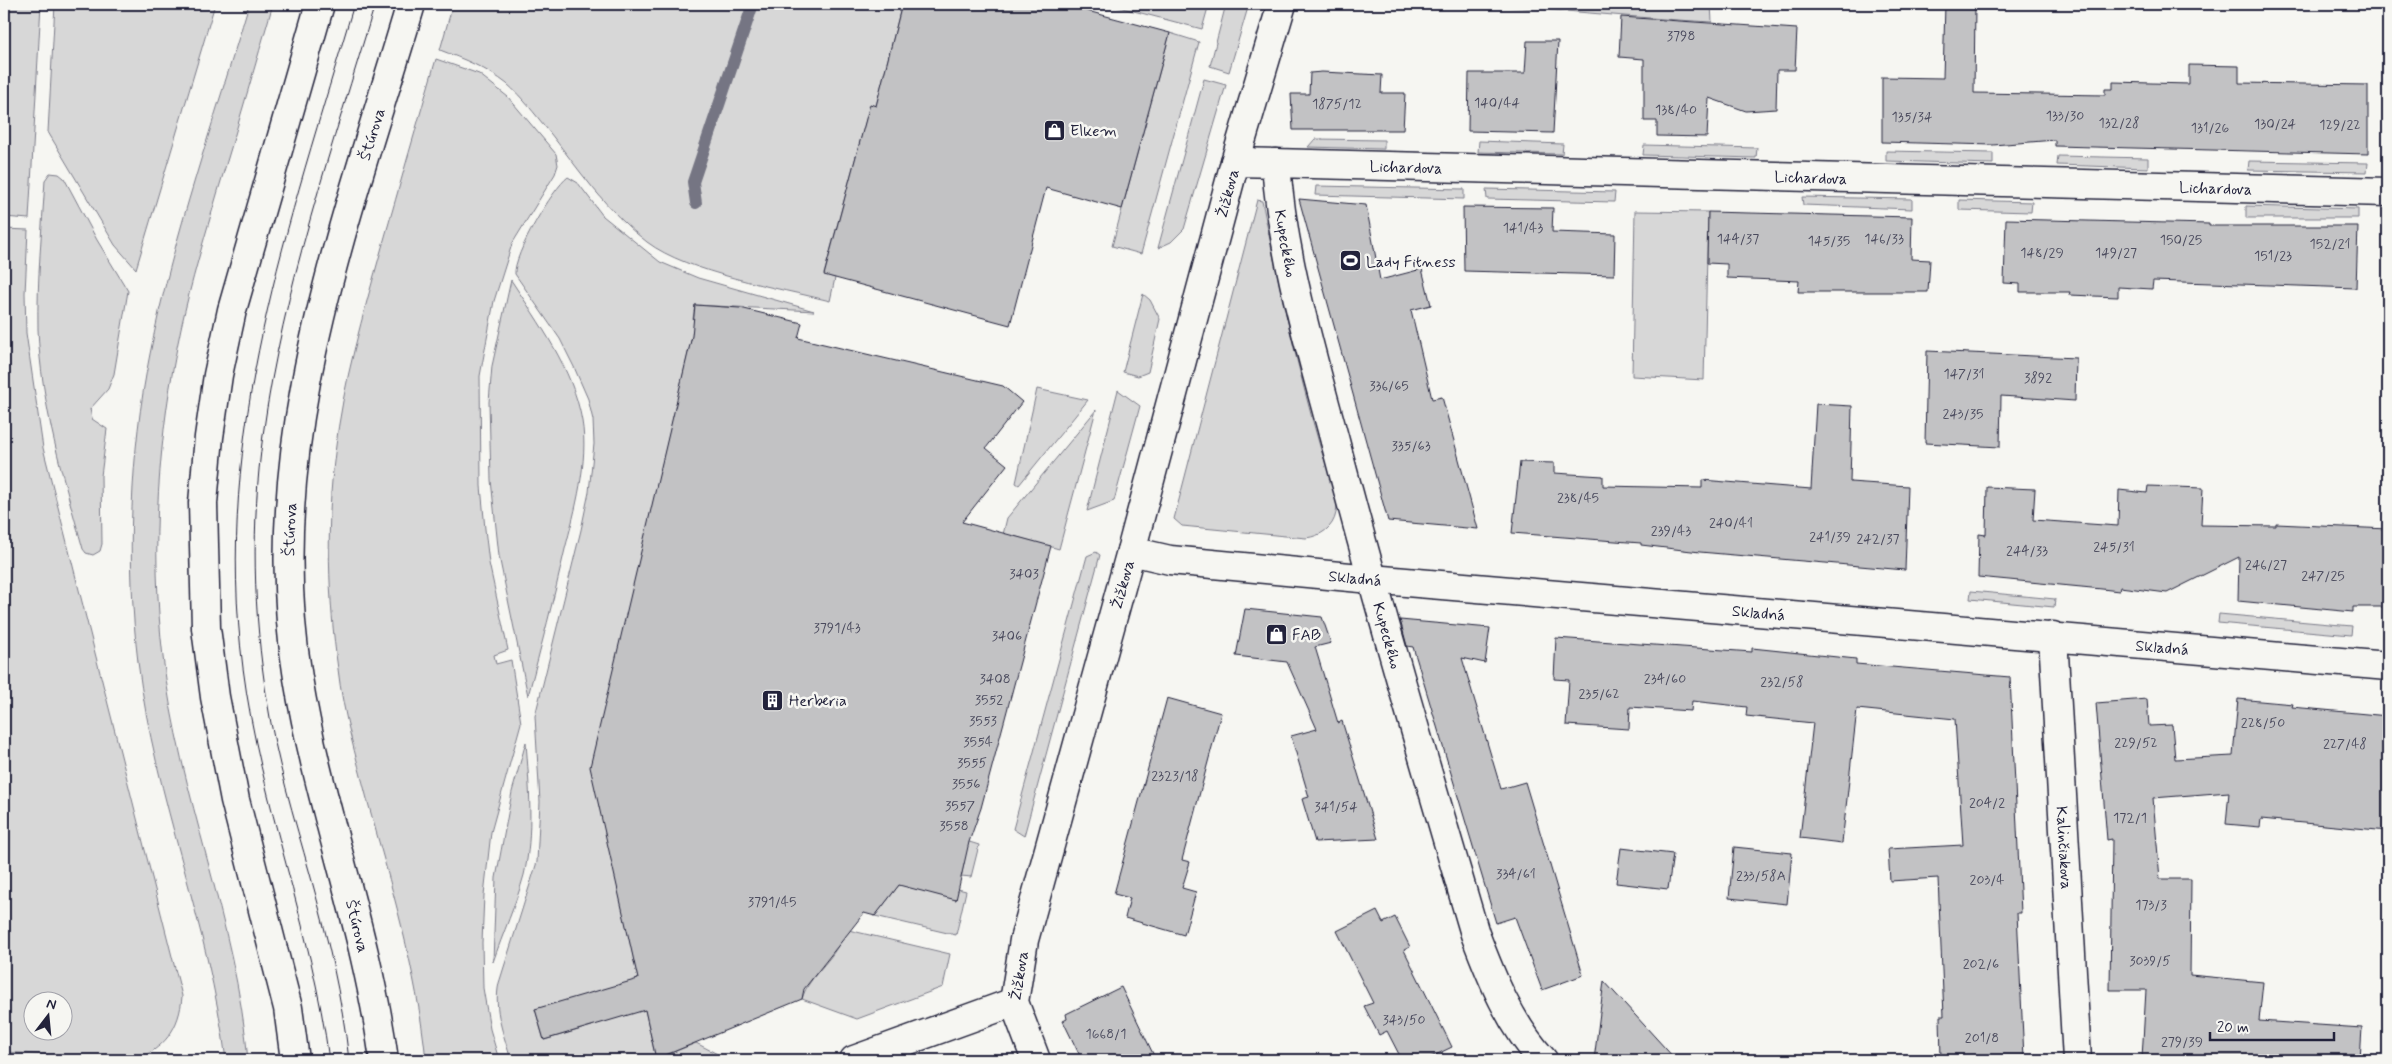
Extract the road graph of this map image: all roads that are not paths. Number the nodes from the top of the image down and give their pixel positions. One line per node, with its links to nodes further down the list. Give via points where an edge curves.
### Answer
1 (320, 4): 12 (street, via 232,310 218,375 203,503 206,628 215,697 235,800 286,999)
2 (412, 4): 13 (street, Štúrova, via 340,242 304,384 291,487 288,557 298,677 314,756 368,967)
3 (1282, 4): 4 (street, Žižkova)
4 (1235, 162): 5 (street, Lichardova); 7 (street, Žižkova)
5 (1276, 163): 6 (street, Lichardova); 8 (street, Kupeckého, via 1278,200 1306,333)
6 (2388, 192)
7 (1131, 550): 8 (street, Skladná, via 1170,560); 11 (street, Žižkova, via 1024,940)
8 (1371, 579): 9 (street, Skladná); 16 (street, Kupeckého, via 1474,934 1496,991)
9 (2053, 636): 10 (street, Skladná); 17 (street, Kalinčiakova)
10 (2388, 666)
11 (1014, 1002): 14 (street, Žižkova); 15 (street)
12 (295, 1060)
13 (384, 1060)
14 (854, 1060)
15 (1036, 1060)
16 (1543, 1060)
17 (2077, 1060)

